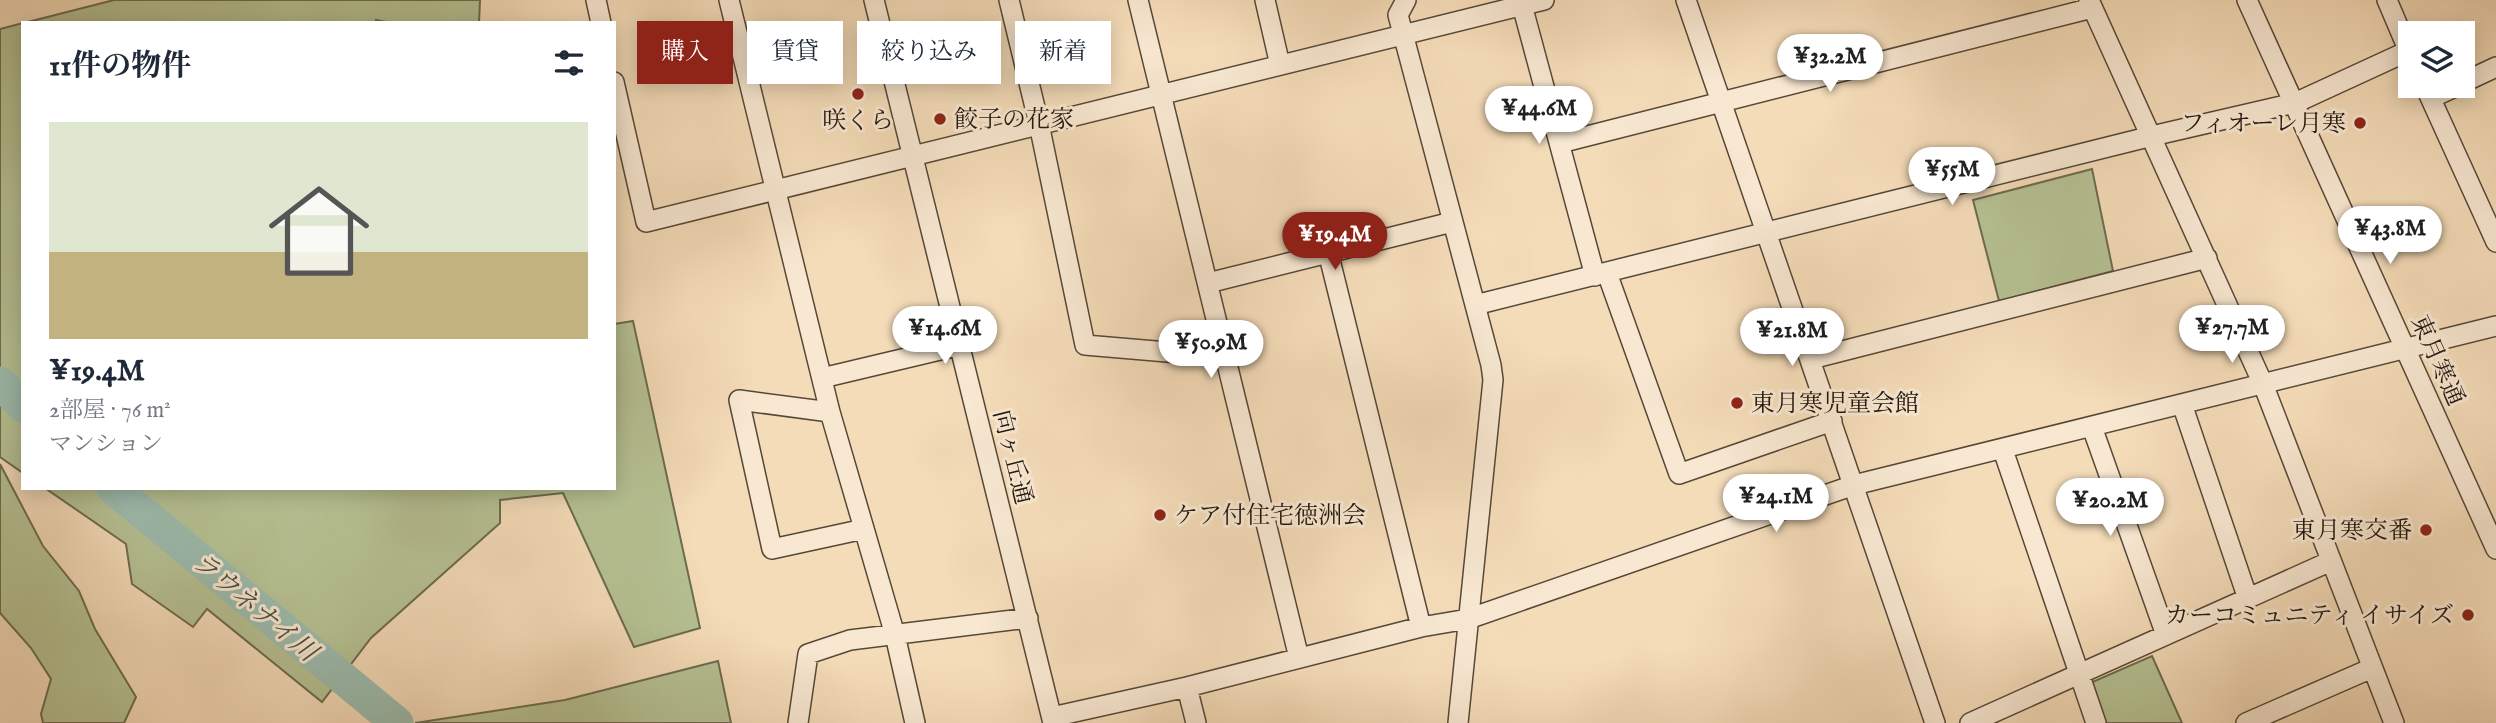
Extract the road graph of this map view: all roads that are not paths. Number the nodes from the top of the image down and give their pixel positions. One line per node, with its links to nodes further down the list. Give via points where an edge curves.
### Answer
1 (596, 0): 14 (street)
2 (729, 0): 30 (street)
3 (874, 0): 29 (street, 向ヶ丘通)
4 (1009, 0): 26 (street)
5 (1138, 0): 22 (street)
6 (1265, 0): 18 (street)
7 (1406, 0): 16 (street, via 1398,15)
8 (1544, 0): 13 (street)
9 (1686, 0): 24 (street)
10 (2248, 0): 25 (street, 東月寒通)
11 (2387, 0): 15 (street)
12 (2090, 4): 24 (street); 27 (street)
13 (1522, 5): 16 (street); 28 (street)
14 (601, 21)
15 (2398, 26)
16 (1403, 35): 18 (street); 31 (street)
17 (2398, 57): 25 (street)
18 (1280, 65): 22 (street)
19 (2496, 67): 20 (street)
20 (2475, 77)
21 (616, 91): 30 (street, via 646,222)
22 (1160, 93): 26 (street); 37 (street)
23 (2431, 98): 33 (street)
24 (1721, 100): 28 (street); 32 (street)
25 (2295, 103): 27 (street); 41 (street, 東月寒通)
26 (1039, 124): 29 (street); 42 (street, via 1085,345)
27 (2152, 136): 32 (street); 35 (street)
28 (1559, 143): 36 (street)
29 (911, 156): 30 (street); 40 (street, 向ヶ丘通)
30 (776, 189): 44 (street)
31 (1452, 222): 34 (street); 38 (street)
32 (1766, 232): 36 (street); 43 (street)
33 (2496, 242)
34 (1328, 253): 37 (street); 58 (street)
35 (2207, 258): 43 (street); 45 (street)
36 (1601, 274): 38 (street); 48 (street, via 1679,474)
37 (1208, 283): 42 (street)
38 (1475, 305): 57 (street, via 1493,380)
39 (2496, 327): 41 (street)
40 (961, 345): 44 (street); 56 (street, 向ヶ丘通)
41 (2406, 348): 45 (street); 53 (street, 東月寒通)
42 (1226, 357): 61 (street)
43 (1811, 359): 48 (street)
44 (822, 378): 47 (street)
45 (2263, 384): 46 (street); 54 (street)
46 (2182, 404): 49 (street); 55 (street)
47 (830, 412): 52 (street); 52 (street, via 739,400 772,549)
48 (1832, 421): 51 (street)
49 (2092, 427): 50 (street); 60 (street)
50 (2003, 450): 51 (street); 63 (street)
51 (1854, 485): 57 (street); 70 (street)
52 (864, 529): 59 (street)
53 (2496, 549)
54 (2330, 561): 55 (street); 62 (street)
55 (2248, 599): 60 (street)
56 (1028, 618): 59 (street); 65 (street, 向ヶ丘通)
57 (1468, 619): 58 (street); 69 (street)
58 (1421, 627): 61 (street)
59 (895, 635): 66 (street, via 850,640 808,654); 67 (street)
60 (2166, 635): 63 (street)
61 (1299, 658): 64 (street)
62 (2372, 668): 73 (street); 74 (street)
63 (2079, 675): 71 (street); 72 (street)
64 (1188, 687): 65 (street); 68 (street)
65 (1052, 720)
66 (798, 723)
67 (915, 723)
68 (1196, 723)
69 (1458, 723)
70 (1935, 723)
71 (1970, 723)
72 (2095, 723)
73 (2246, 723)
74 (2394, 723)

